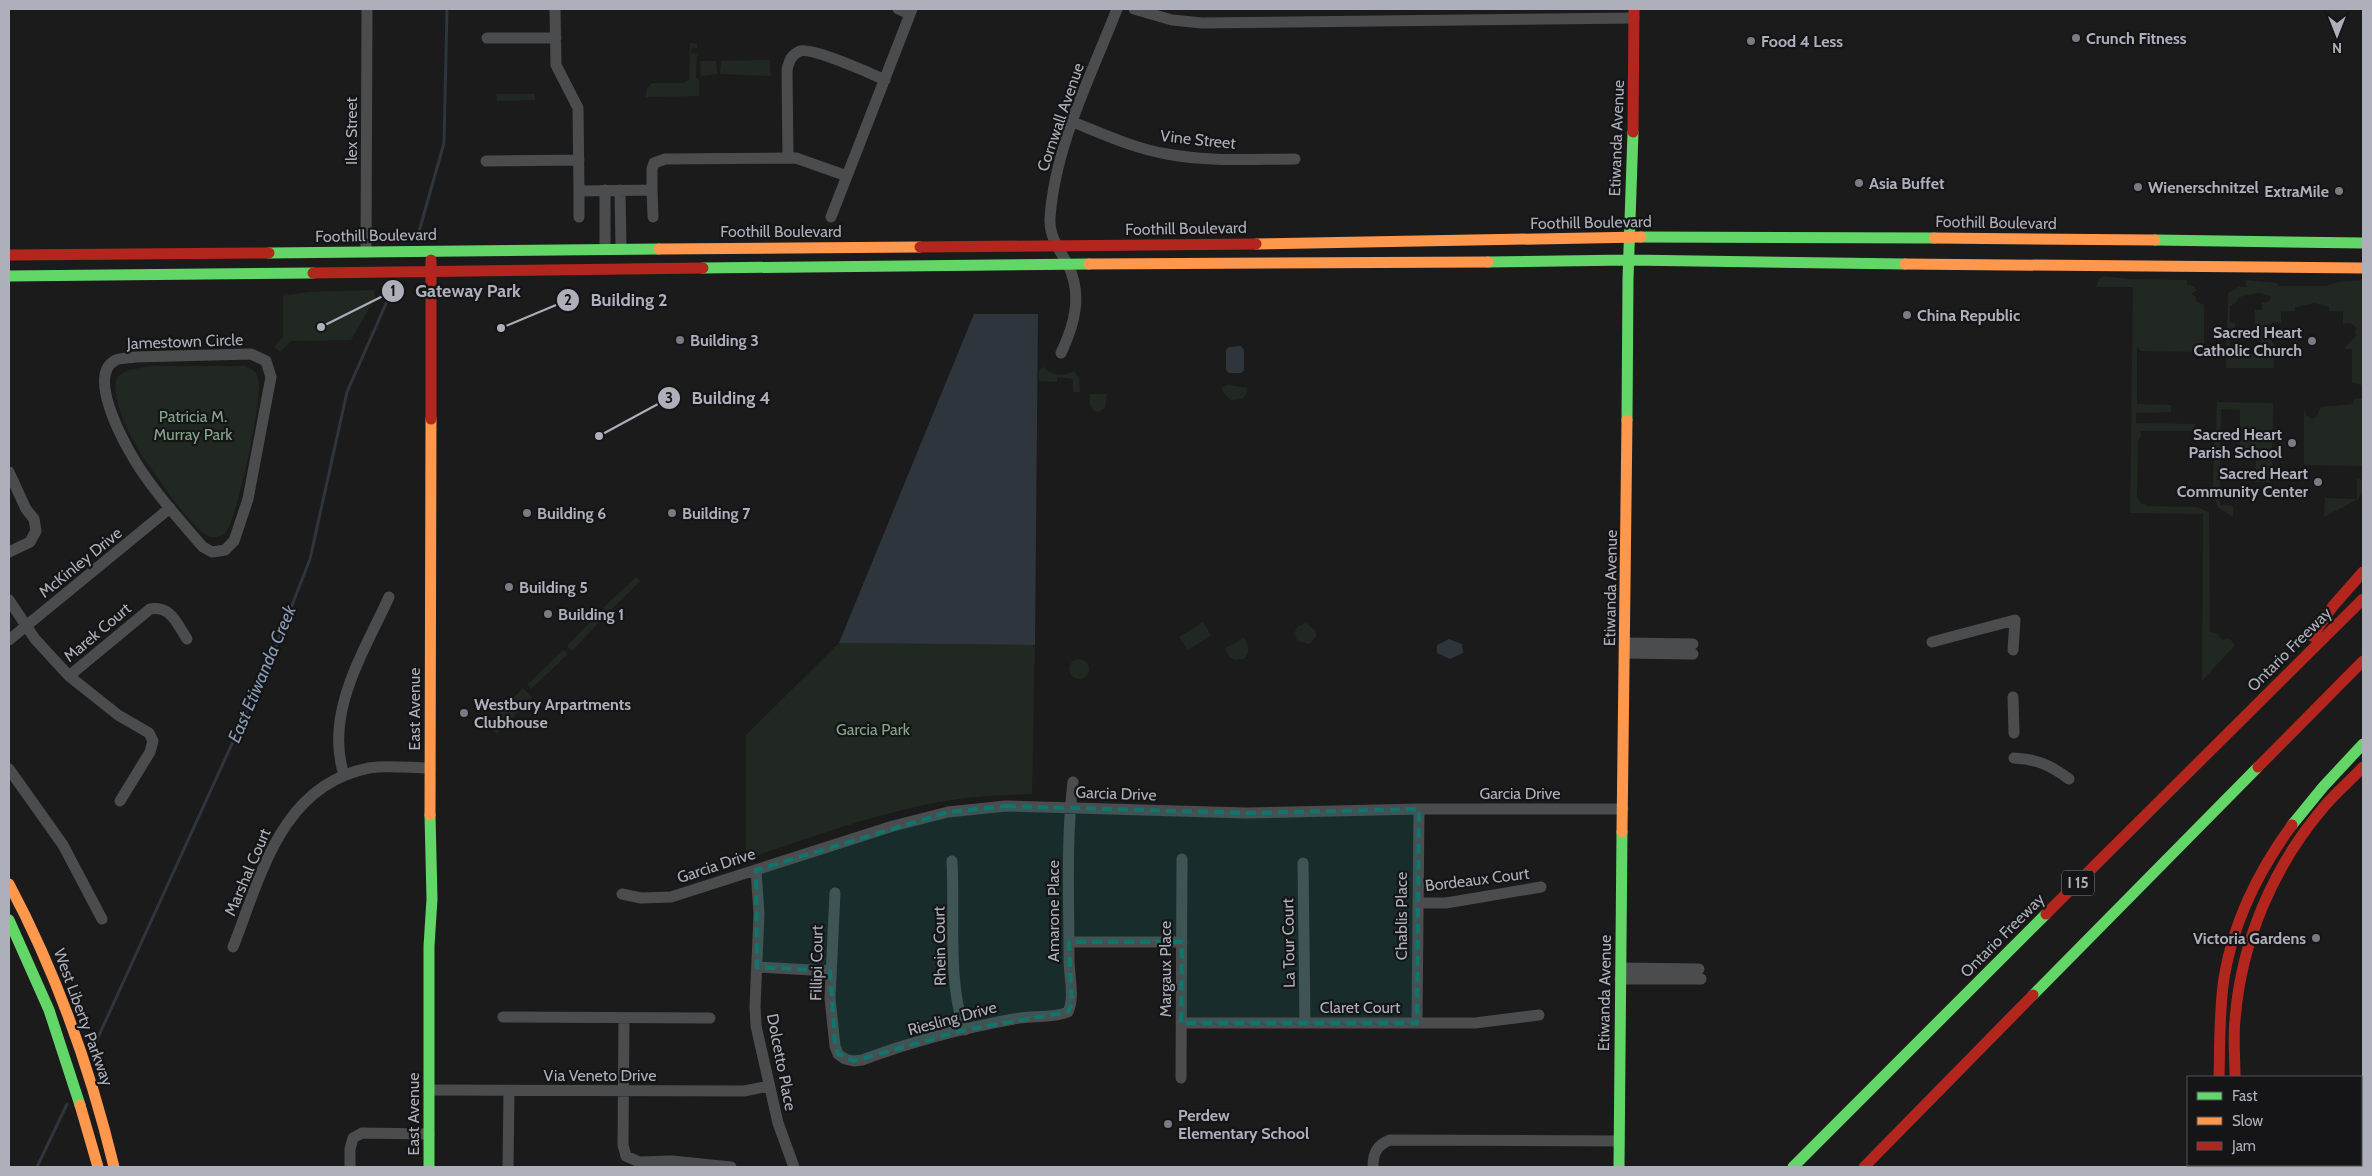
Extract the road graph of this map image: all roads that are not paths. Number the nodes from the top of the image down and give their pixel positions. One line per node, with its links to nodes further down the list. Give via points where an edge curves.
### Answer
1 (367, 9): 32 (street, Ilex Street)
2 (555, 9): 11 (street)
3 (898, 9): 6 (street)
4 (1117, 9): 13 (street, Cornwall Avenue)
5 (1134, 9): 9 (street, via 1172,20 1202,23)
6 (911, 11): 12 (street)
7 (1546, 14): 8 (street); 9 (street)
8 (1634, 14): 26 (main road, Etiwanda Avenue, via 1634,144)
9 (1416, 15)
10 (487, 38): 11 (street)
11 (556, 38): 16 (street, via 556,65 578,108)
12 (885, 80): 14 (street, via 814,52 798,52 790,58 787,70); 18 (street)
13 (1072, 122): 15 (street, Vine Street, via 1166,154 1220,160); 28 (street, Cornwall Avenue, via 1052,195 1050,232)
14 (788, 157): 18 (street); 22 (street, via 658,160 652,169)
15 (1295, 159)
16 (579, 160): 17 (street); 19 (street)
17 (486, 161)
18 (847, 176): 25 (street)
19 (579, 190): 20 (street); 23 (street)
20 (605, 190): 21 (street); 29 (street)
21 (624, 190): 22 (street); 30 (street)
22 (652, 190): 24 (street)
23 (580, 217)
24 (653, 217)
25 (831, 217)
26 (1629, 237): 27 (main road, Foothill Boulevard); 28 (main road, Foothill Boulevard); 35 (main road, Etiwanda Avenue)
27 (2363, 243)
28 (1057, 246): 30 (main road, Foothill Boulevard); 36 (street, Cornwall Avenue)
29 (605, 248): 30 (main road, Foothill Boulevard); 31 (main road, Foothill Boulevard)
30 (621, 248)
31 (431, 250): 32 (main road, Foothill Boulevard); 39 (main road, East Avenue)
32 (366, 252): 33 (main road, Foothill Boulevard)
33 (9, 255)
34 (2363, 257): 37 (main road)
35 (1629, 260): 36 (main road); 37 (main road); 53 (main road, Etiwanda Avenue)
36 (1068, 264): 39 (main road); 41 (street, Cornwall Avenue, via 1075,281 1075,319)
37 (2319, 268): 38 (main road)
38 (2363, 268)
39 (431, 271): 40 (main road); 66 (main road, East Avenue)
40 (9, 276)
41 (1061, 353)
42 (9, 472): 44 (street, via 34,519 36,531 30,542)
43 (170, 508): 43 (street, Jamestown Circle, via 203,547 212,552 225,550 234,541 248,499 271,377 266,360 251,354 134,357 116,360 108,366 104,387 112,416 145,476); 49 (street, McKinley Drive)
44 (9, 552)
45 (2363, 572): 57 (main road, via 2333,606)
46 (389, 597): 68 (street, via 341,708 339,756)
47 (2363, 599): 57 (main road, Ontario Freeway / I 15)
48 (9, 600): 49 (street)
49 (27, 626): 51 (street, McKinley Drive); 58 (street)
50 (187, 639): 58 (street, Marek Court, via 168,611 160,607 150,609)
51 (9, 640)
52 (1932, 642): 55 (street, via 2015,620)
53 (1625, 648): 54 (street); 74 (main road, Etiwanda Avenue)
54 (1693, 649)
55 (2013, 650)
56 (2363, 661): 61 (main road)
57 (2287, 674): 125 (main road, Ontario Freeway / I 15)
58 (69, 676): 71 (street, via 118,715 149,733 153,741 150,752)
59 (2363, 676): 61 (main road)
60 (2013, 697): 62 (street)
61 (2304, 721): 126 (main road)
62 (2014, 733)
63 (2363, 744): 78 (main road, via 2286,833)
64 (2014, 758): 69 (street, via 2040,761)
65 (2363, 767): 90 (main road, via 2323,808 2296,845 2271,888)
66 (430, 768): 68 (street, Marshal Court, via 370,768); 109 (main road, East Avenue)
67 (9, 769): 85 (street, via 63,845)
68 (344, 775): 89 (street, Marshal Court, via 311,795 289,818 270,852)
69 (2069, 779)
70 (1073, 782): 72 (street, Amarone Place)
71 (120, 801)
72 (1070, 808): 73 (street, Garcia Drive, via 1246,813); 79 (street, Garcia Drive, via 1006,806 948,812 893,826); 87 (street, Amarone Place)
73 (1419, 809): 74 (street, Garcia Drive); 84 (street, Chablis Place)
74 (1623, 809): 93 (main road, Etiwanda Avenue)
75 (1182, 859): 88 (street, Margaux Place)
76 (952, 861): 103 (street, Rhein Court, via 954,985)
77 (1303, 863): 101 (street, La Tour Court)
78 (2265, 869): 90 (main road, via 2241,946); 105 (main road, via 2241,920 2227,964)
79 (756, 870): 83 (street, Garcia Drive, via 671,897 641,898); 91 (street, Dolcetto Place, via 759,914)
80 (9, 884): 117 (main road, West Liberty Parkway, via 61,993 92,1083)
81 (1541, 887): 84 (street, Bordeaux Court, via 1446,903)
82 (836, 893): 92 (street, Fillipi Court)
83 (622, 894)
84 (1418, 903): 102 (street, Chablis Place)
85 (102, 919)
86 (9, 920): 116 (main road, West Liberty Parkway, via 54,1020)
87 (1069, 942): 88 (street); 95 (street, Amarone Place, via 1072,1004)
88 (1182, 942): 100 (street, Margaux Place)
89 (233, 947)
90 (2247, 954): 106 (main road, via 2235,1020)
91 (757, 967): 92 (street); 108 (street, Dolcetto Place, via 756,1026)
92 (830, 971): 104 (street, Fillipi Court, via 836,1046 838,1054)
93 (1621, 974): 94 (street); 113 (main road, Etiwanda Avenue)
94 (1700, 974)
95 (1068, 1012): 103 (street, Riesling Drive, via 1016,1018)
96 (1539, 1016): 102 (street, Claret Court, via 1476,1023)
97 (502, 1017): 98 (street)
98 (624, 1018): 99 (street); 111 (street)
99 (710, 1018)
100 (1182, 1023): 101 (street, Claret Court); 107 (street, Margaux Place)
101 (1305, 1023): 102 (street, Claret Court)
102 (1417, 1023)
103 (964, 1030): 104 (street, Riesling Drive, via 862,1060)
104 (845, 1059)
105 (2219, 1076)
106 (2235, 1076)
107 (1181, 1078)
108 (770, 1086): 111 (street, Via Veneto Drive, via 744,1091); 122 (street, Dolcetto Place, via 778,1123)
109 (429, 1090): 110 (street, Via Veneto Drive); 112 (main road, East Avenue)
110 (509, 1091): 111 (street, Via Veneto Drive); 120 (street)
111 (623, 1091): 121 (street, via 623,1145 630,1159)
112 (429, 1134): 118 (street, via 362,1134 353,1138); 119 (main road, East Avenue)
113 (1619, 1141): 123 (street, via 1390,1140 1380,1144); 124 (main road, Etiwanda Avenue)
114 (2217, 1166): 115 (street)
115 (2233, 1166): 127 (street)
116 (98, 1167)
117 (114, 1167)
118 (350, 1167)
119 (429, 1167)
120 (508, 1167)
121 (731, 1167)
122 (794, 1167)
123 (1373, 1167)
124 (1619, 1167)
125 (1793, 1167)
126 (1864, 1167)
127 (2250, 1167)

